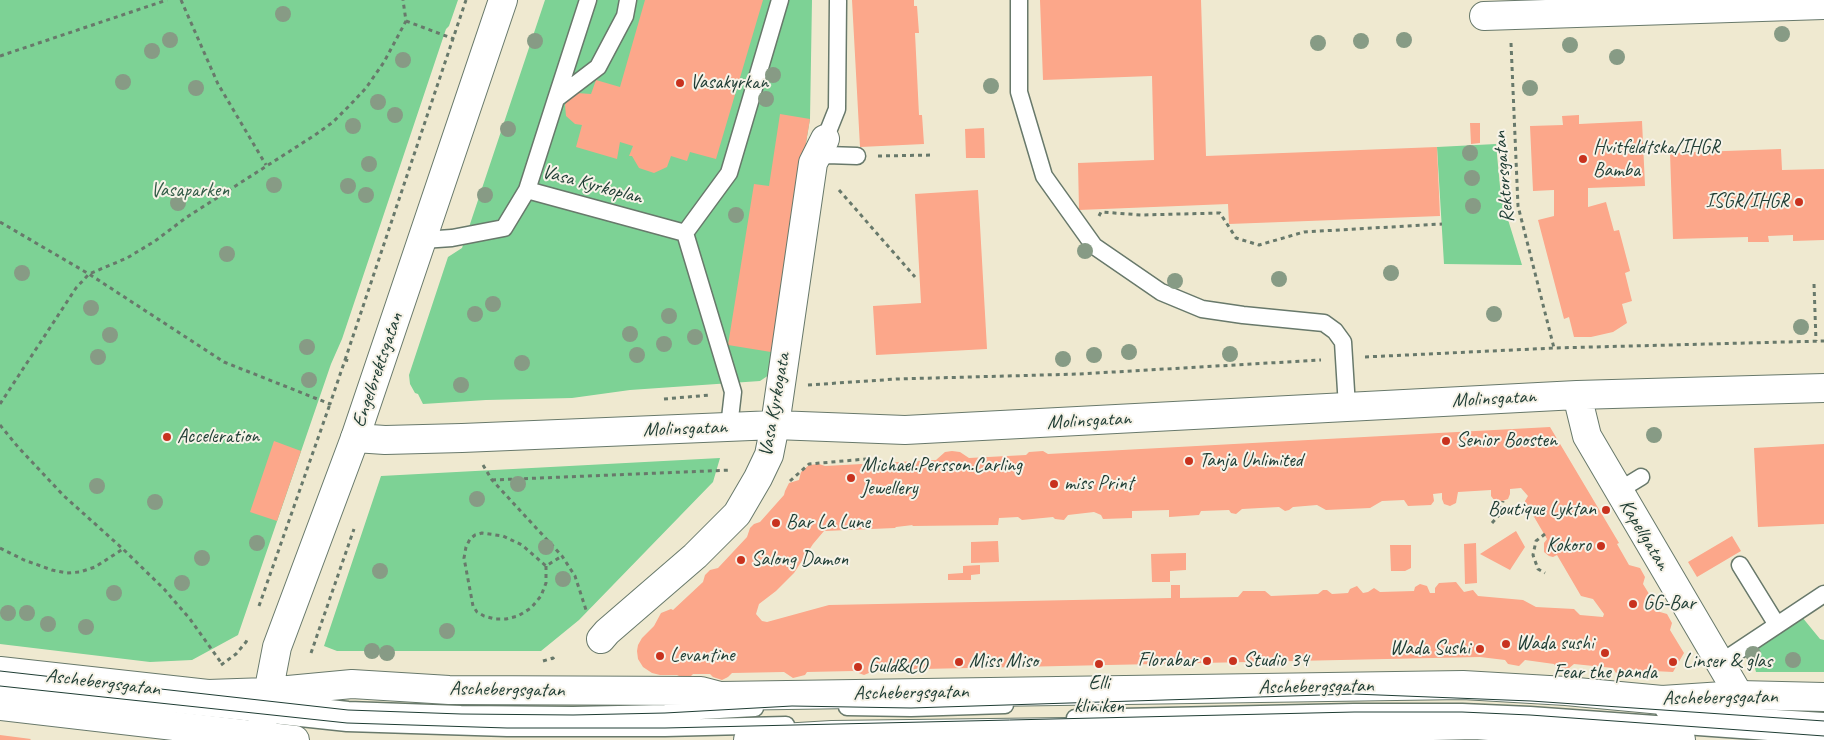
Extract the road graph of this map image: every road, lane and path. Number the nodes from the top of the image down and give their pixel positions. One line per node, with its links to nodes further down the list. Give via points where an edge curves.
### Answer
1 (167, 0): 16 (path)
2 (180, 0): 21 (path, via 218,84)
3 (403, 0): 14 (path)
4 (466, 0): 15 (path)
5 (503, 0): 26 (street, Engelbrektsgatan)
6 (588, 0): 17 (lane, Vasa Kyrkoplan)
7 (628, 0): 17 (lane, via 625,16 598,66)
8 (780, 0): 25 (lane, via 729,173)
9 (1019, 0): 27 (lane, via 1019,92 1044,176)
10 (838, 1): 18 (lane, via 837,109)
11 (1824, 6): 12 (street)
12 (1528, 10): 13 (street); 33 (path, Rektorsgatan, via 1518,206)
13 (1484, 16)
14 (406, 21): 15 (path); 21 (path, via 380,68 351,104 327,126)
15 (454, 39): 35 (path)
16 (0, 56)
17 (556, 99): 22 (lane, Vasa Kyrkoplan)
18 (822, 152): 20 (lane); 29 (path, via 824,173); 37 (street, Vasa Kyrkogata)
19 (933, 154): 20 (path)
20 (857, 156)
21 (266, 165): 28 (path, via 127,258)
22 (527, 190): 25 (lane, Vasa Kyrkoplan); 26 (lane, via 504,228)
23 (0, 222): 28 (path)
24 (1442, 224): 27 (path, via 1304,232 1259,245 1236,238 1220,213 1141,215 1101,212)
25 (685, 233): 45 (lane, via 733,392)
26 (423, 240): 36 (street, Engelbrektsgatan)
27 (1090, 240): 34 (lane, via 1161,292 1202,309 1324,323 1343,342)
28 (89, 274): 40 (path, via 76,288); 41 (path, via 224,362)
29 (915, 277)
30 (1814, 284): 31 (path)
31 (1816, 341): 32 (path); 33 (path)
32 (1824, 341)
33 (1554, 348): 34 (path)
34 (1345, 358): 37 (path); 42 (lane)
35 (345, 360): 36 (path); 41 (path)
36 (380, 366): 46 (street, Engelbrektsgatan)
37 (780, 387): 44 (street, Vasa Kyrkogata)
38 (1824, 388): 39 (street, Molinsgatan)
39 (1576, 394): 42 (street, Molinsgatan); 53 (street, Kapellgatan, via 1587,436)
40 (0, 404)
41 (330, 404): 64 (path)
42 (1348, 407): 44 (street, Molinsgatan, via 905,430)
43 (0, 425): 58 (path, via 64,496)
44 (775, 425): 45 (street, Molinsgatan); 66 (street, Vasa Kyrkogata, via 769,455 737,514 695,556 607,632)
45 (728, 428): 46 (street, Molinsgatan, via 384,440)
46 (355, 438): 77 (street, Engelbrektsgatan, via 277,647)
47 (872, 459): 52 (path, via 809,464)
48 (483, 464): 51 (path)
49 (732, 470): 51 (path)
50 (1641, 477): 53 (lane)
51 (492, 480): 59 (path)
52 (787, 484)
53 (1618, 491): 68 (street, Kapellgatan)
54 (1503, 501): 55 (path, via 1500,514)
55 (1492, 523)
56 (1545, 534): 62 (path, via 1536,541 1533,555 1538,569)
57 (0, 548): 58 (path, via 24,560 67,573 95,567)
58 (123, 550): 69 (path, via 164,589)
59 (562, 556): 61 (path); 66 (path, via 575,576)
60 (1740, 565): 65 (lane)
61 (546, 566): 61 (path, via 522,545 503,536 490,533 475,535 466,547 464,558 473,606 484,616 506,619 518,616 541,596 546,583)
62 (1545, 573)
63 (1824, 594): 65 (lane)
64 (256, 615)
65 (1777, 625): 68 (lane)
66 (595, 628)
67 (250, 633): 69 (path, via 236,654)
68 (1720, 663): 73 (street, Kapellgatan)
69 (223, 664): 70 (path)
70 (216, 666)
71 (0, 671): 77 (street, Aschebergsgatan, via 208,694)
72 (0, 686): 77 (lane)
73 (1739, 696): 74 (street, Aschebergsgatan); 76 (lane, via 1702,705); 77 (street, Aschebergsgatan, via 1662,700 1463,685 720,696 701,691 449,690 352,684)
74 (1824, 697)
75 (0, 706): 77 (street, Aschebergsgatan)
76 (1694, 713): 77 (lane, via 1531,701 1354,694 911,708 792,706 573,716 348,710); 78 (lane)
77 (263, 717): 80 (lane, via 507,728 665,728 1462,712); 81 (street, Aschebergsgatan)
78 (1824, 722)
79 (1304, 735): 82 (street, Aschebergsgatan, via 832,735); 83 (street, Aschebergsgatan, via 1475,725)
80 (1824, 736)
81 (295, 740)
82 (748, 740)
83 (1680, 740)

